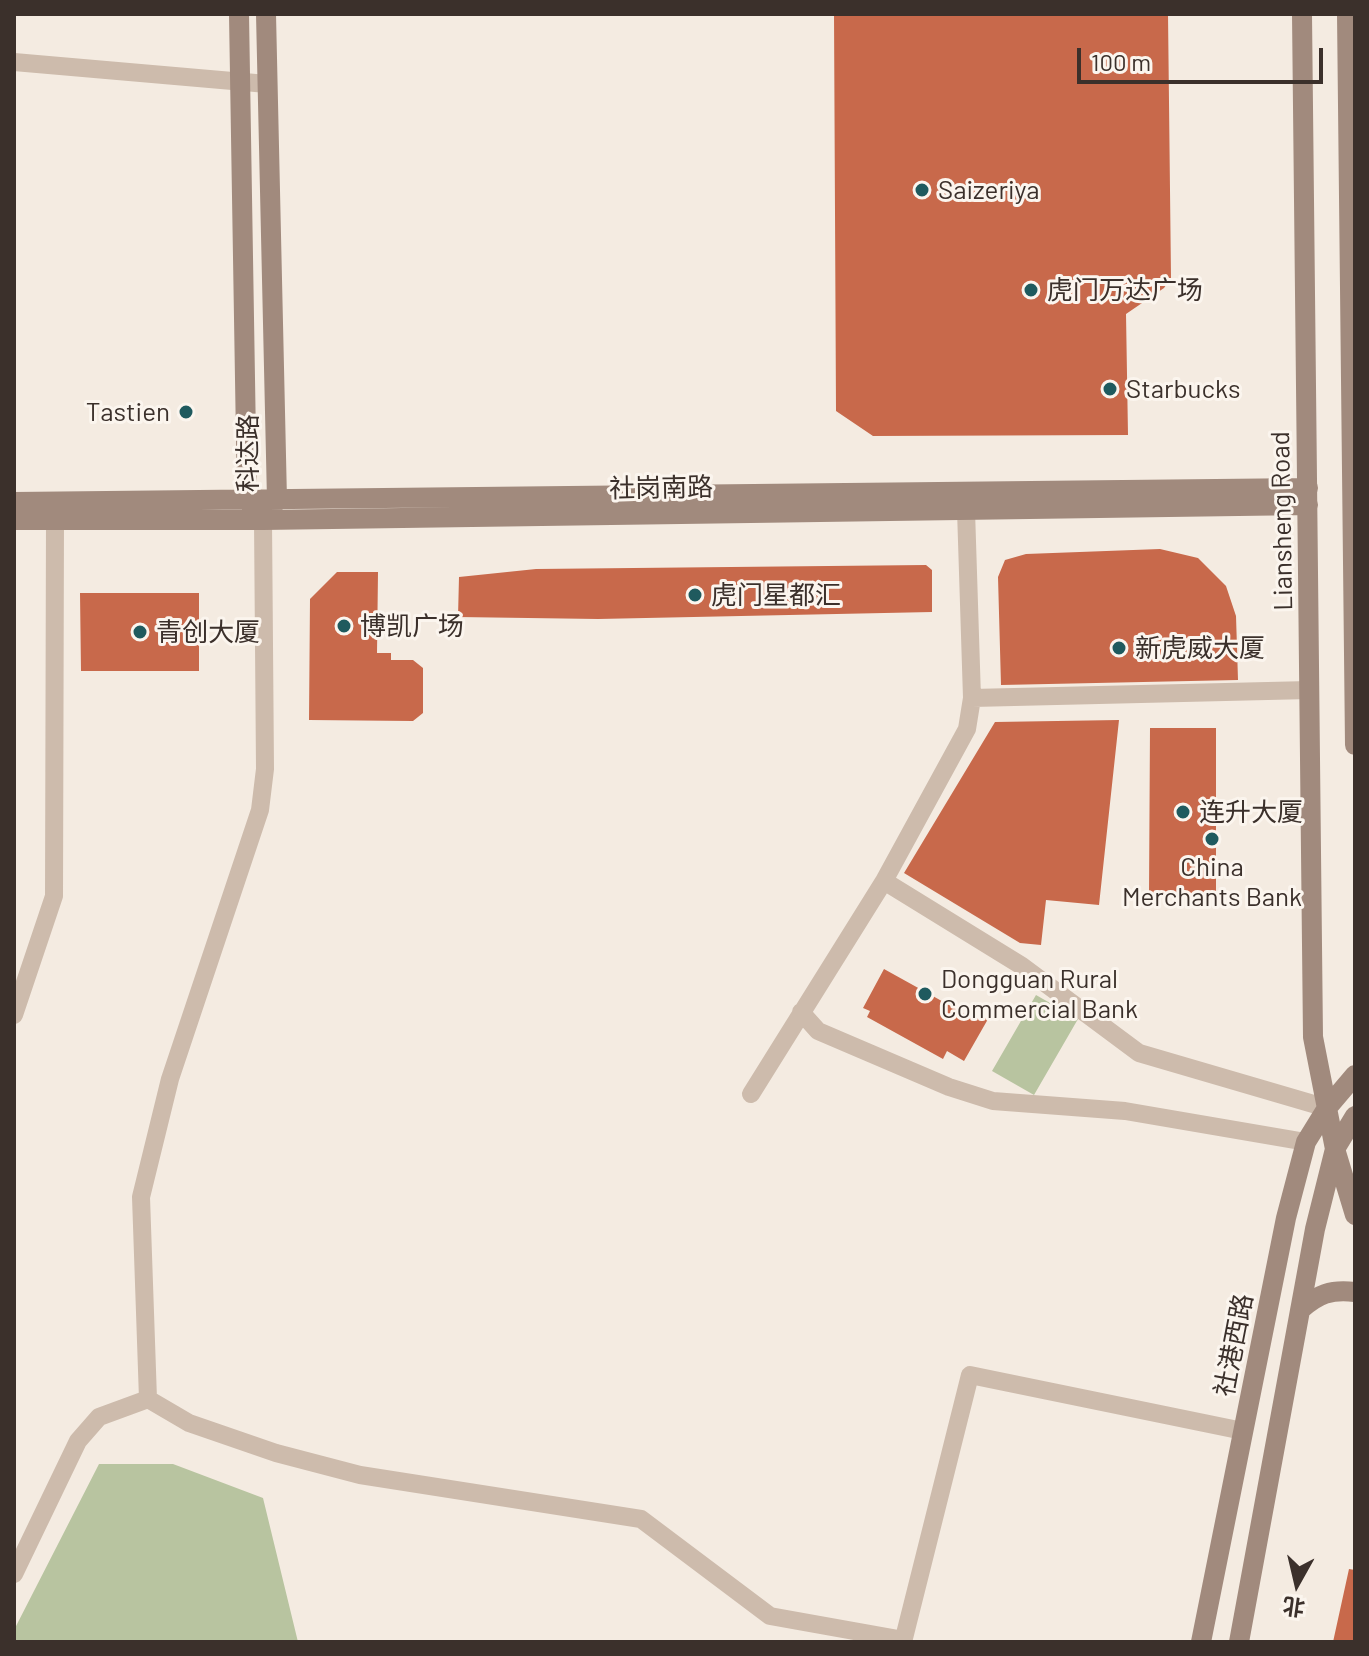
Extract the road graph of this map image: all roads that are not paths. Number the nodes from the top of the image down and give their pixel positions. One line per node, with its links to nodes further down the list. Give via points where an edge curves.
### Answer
1 (239, 14): 6 (street, 科达路)
2 (266, 14): 7 (street, 科达路)
3 (1302, 14): 8 (street, Liansheng Road)
4 (1347, 14): 18 (street)
5 (14, 62): 6 (street)
6 (239, 82): 7 (street); 9 (street, 科达路)
7 (267, 84): 10 (street, 科达路)
8 (1308, 497): 10 (street, 社岗南路); 12 (street, 社岗南路); 16 (street, Liansheng Road)
9 (247, 500): 10 (street, 社岗南路); 11 (street, 社岗南路); 15 (street, 科达路)
10 (277, 500): 15 (street, 科达路)
11 (14, 502)
12 (966, 510): 15 (street, 社岗南路); 17 (street)
13 (55, 519): 14 (street, 社岗南路); 15 (street, 社岗南路); 21 (street, via 54,896)
14 (14, 520)
15 (263, 520): 31 (street, via 265,769 261,797 170,1079 141,1197)
16 (1310, 690): 17 (street); 24 (street, Liansheng Road, via 1313,1037)
17 (972, 698): 19 (street, via 967,729)
18 (1355, 745)
19 (884, 881): 20 (street); 24 (street, via 1022,966 1139,1053)
20 (801, 1012): 23 (street); 26 (street, via 818,1031 993,1101 1125,1111)
21 (14, 1015)
22 (1355, 1075): 24 (street, 社港西路)
23 (751, 1094)
24 (1327, 1108): 26 (street, 社港西路); 27 (street, Liansheng Road)
25 (1355, 1116): 27 (street)
26 (1306, 1142): 32 (street, 社港西路)
27 (1335, 1149): 28 (street, Liansheng Road); 30 (street)
28 (1355, 1215)
29 (1355, 1292): 30 (street, via 1319,1294)
30 (1300, 1310): 36 (street)
31 (148, 1399): 33 (street, via 99,1417 78,1441); 34 (street, via 189,1423 360,1475 641,1519 770,1616)
32 (1243, 1431): 34 (street, via 970,1375); 35 (street, 社港西路)
33 (14, 1574)
34 (904, 1641)
35 (1201, 1642)
36 (1239, 1642)

